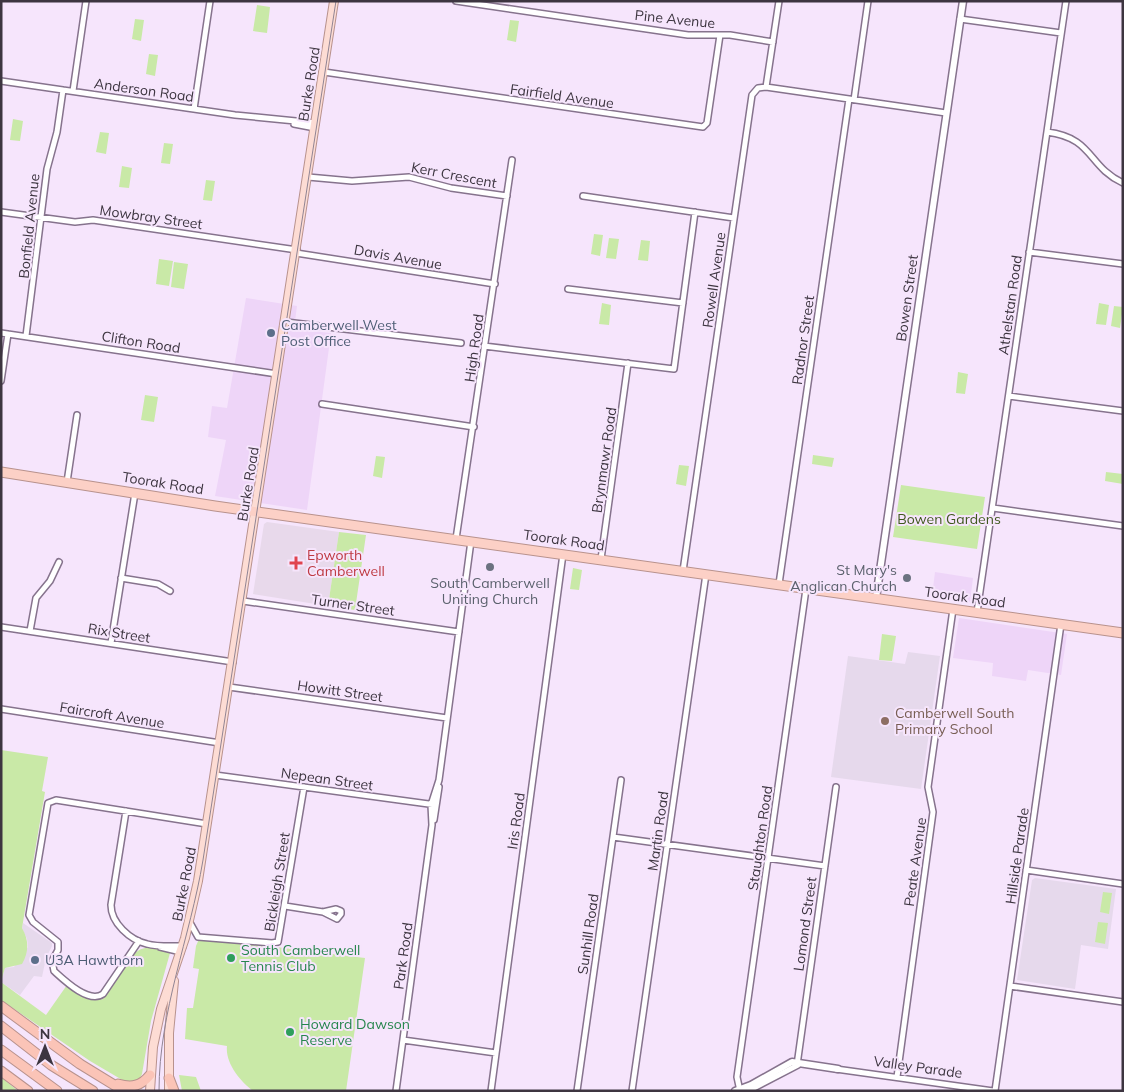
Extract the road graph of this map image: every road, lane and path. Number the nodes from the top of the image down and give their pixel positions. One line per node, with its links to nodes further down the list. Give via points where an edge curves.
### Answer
1 (86, 1): 17 (street)
2 (210, 1): 19 (street)
3 (334, 1): 13 (main road, Burke Road)
4 (456, 1): 11 (street, Pine Avenue, via 688,35)
5 (779, 1): 12 (street)
6 (868, 1): 18 (street, Radnor Street)
7 (963, 1): 9 (street, Bowen Street)
8 (1066, 1): 10 (street, Athelstan Road)
9 (960, 19): 10 (street); 20 (street, Bowen Street)
10 (1061, 33): 22 (street, Athelstan Road)
11 (720, 35): 12 (street, Pine Avenue); 13 (street, Fairfield Avenue, via 707,123 703,127)
12 (773, 42): 15 (street)
13 (324, 72): 21 (main road, Burke Road)
14 (1, 81): 16 (street, Anderson Road)
15 (766, 87): 18 (street); 31 (street, Rowell Avenue, via 758,88 752,96)
16 (63, 90): 17 (street, Anderson Road); 30 (street, Bonfield Avenue)
17 (73, 91): 19 (street, Anderson Road)
18 (852, 99): 20 (street); 66 (street, Radnor Street)
19 (194, 109): 21 (street, Anderson Road)
20 (946, 113): 69 (street, Bowen Street)
21 (316, 126): 24 (main road, Burke Road)
22 (1047, 132): 25 (street, via 1064,134 1079,142 1104,171); 33 (street, Athelstan Road)
23 (512, 160): 26 (street, High Road)
24 (308, 177): 26 (street, Kerr Crescent, via 352,181 409,177 451,188); 32 (main road, Burke Road)
25 (1123, 183)
26 (507, 196): 35 (street, High Road)
27 (583, 196): 29 (street)
28 (1, 212): 30 (street, Mowbray Street)
29 (695, 212): 31 (street); 37 (street)
30 (40, 217): 32 (street, Mowbray Street, via 75,222 93,220); 41 (street, Bonfield Avenue, via 36,273)
31 (734, 218): 63 (street, Rowell Avenue)
32 (296, 251): 35 (street, Davis Avenue); 38 (main road, Burke Road)
33 (1029, 252): 34 (street); 47 (street, Athelstan Road)
34 (1123, 264)
35 (495, 284): 43 (street, High Road)
36 (568, 289): 37 (street)
37 (683, 303): 44 (street, via 674,369)
38 (286, 322): 42 (street); 45 (main road, Burke Road)
39 (1, 333): 40 (street, Clifton Road)
40 (8, 334): 41 (street, Clifton Road); 46 (street)
41 (26, 336): 45 (street, Clifton Road)
42 (461, 343)
43 (484, 346): 44 (street); 51 (street, High Road)
44 (628, 364): 61 (street, Brynmawr Road)
45 (278, 374): 56 (main road, Burke Road)
46 (1, 381)
47 (1009, 396): 49 (street); 55 (street, Athelstan Road)
48 (322, 404): 51 (street)
49 (1123, 411)
50 (77, 414): 53 (street)
51 (474, 426): 58 (street, High Road)
52 (1, 472): 53 (highway, Toorak Road)
53 (66, 482): 54 (highway, Toorak Road)
54 (135, 493): 56 (highway, Toorak Road); 65 (street)
55 (993, 508): 57 (street); 72 (street, Athelstan Road)
56 (257, 512): 58 (highway, Toorak Road); 70 (main road, Burke Road)
57 (1123, 526)
58 (456, 539): 59 (highway, Toorak Road)
59 (471, 541): 60 (highway, Toorak Road); 76 (street, Park Road)
60 (563, 554): 61 (highway, Toorak Road); 109 (street, Iris Road)
61 (601, 559): 63 (highway, Toorak Road)
62 (59, 562): 75 (street, via 50,581 36,598)
63 (683, 570): 64 (highway, Toorak Road)
64 (706, 574): 66 (highway, Toorak Road); 92 (street, Martin Road)
65 (121, 578): 68 (street, via 158,584); 78 (street)
66 (779, 584): 67 (highway, Toorak Road)
67 (806, 588): 69 (highway, Toorak Road); 93 (street, Staughton Road)
68 (170, 591)
69 (876, 598): 71 (highway, Toorak Road)
70 (243, 601): 76 (street, Turner Street); 79 (main road, Burke Road)
71 (953, 609): 72 (highway, Toorak Road); 114 (street, Peate Avenue, via 928,787 933,812)
72 (977, 612): 73 (highway, Toorak Road)
73 (1061, 624): 77 (highway, Toorak Road); 95 (street, Hillside Parade)
74 (1, 627): 75 (street, Rix Street)
75 (30, 631): 78 (street, Rix Street)
76 (459, 632): 82 (street, Park Road)
77 (1123, 633)
78 (111, 643): 79 (street, Rix Street)
79 (233, 662): 80 (main road, Burke Road)
80 (229, 687): 82 (street, Howitt Street); 83 (main road, Burke Road)
81 (1, 709): 83 (street, Faircroft Avenue)
82 (447, 718): 88 (street, Park Road, via 439,792)
83 (220, 743): 84 (main road, Burke Road)
84 (215, 775): 86 (street, Nepean Street); 90 (main road, Burke Road)
85 (621, 780): 91 (street, Sunhill Road)
86 (304, 787): 88 (street, Nepean Street); 97 (street, Bickleigh Street)
87 (836, 787): 94 (street, Lomond Street)
88 (434, 805): 107 (street, Park Road)
89 (126, 811): 90 (street); 100 (street, via 111,909 117,924); 100 (street, via 51,800 47,805 29,915 58,942 52,961 54,972 90,997 103,994)
90 (207, 824): 99 (main road, Burke Road)
91 (613, 836): 92 (street); 127 (street, Sunhill Road)
92 (668, 844): 93 (street); 128 (street, Martin Road)
93 (768, 858): 94 (street); 117 (street, Staughton Road, via 737,1077)
94 (825, 866): 110 (street, Lomond Street)
95 (1026, 870): 96 (street); 103 (street, Hillside Parade)
96 (1123, 884)
97 (285, 906): 98 (street); 99 (street, Bickleigh Street, via 277,943 198,937)
98 (323, 912)
99 (189, 921): 101 (main road, Burke Road)
100 (139, 941): 101 (street)
101 (182, 949): 102 (main road, Burke Road)
102 (176, 969): 113 (main road, Burke Road, via 161,1008); 115 (main road, Burke Road, via 169,1033)
103 (1010, 986): 104 (street); 130 (street, Hillside Parade)
104 (1123, 1002)
105 (1, 1006): 116 (highway)
106 (1, 1026): 120 (highway, via 51,1065)
107 (403, 1040): 109 (street); 125 (street, Park Road)
108 (1, 1050): 119 (highway)
109 (496, 1053): 126 (street, Iris Road)
110 (797, 1063): 111 (street, Valley Parade); 117 (street); 129 (street)
111 (838, 1069): 114 (street, Valley Parade)
112 (1, 1071): 118 (highway)
113 (150, 1075): 116 (highway, via 137,1086); 122 (main road, Burke Road)
114 (895, 1077): 130 (street, Valley Parade)
115 (169, 1078): 123 (main road, Burke Road); 124 (highway)
116 (108, 1082): 121 (highway)
117 (738, 1090)
118 (28, 1091)
119 (57, 1091)
120 (93, 1091)
121 (124, 1091)
122 (150, 1091)
123 (169, 1091)
124 (174, 1091)
125 (396, 1091)
126 (491, 1091)
127 (576, 1091)
128 (632, 1091)
129 (748, 1091)
130 (994, 1091)

